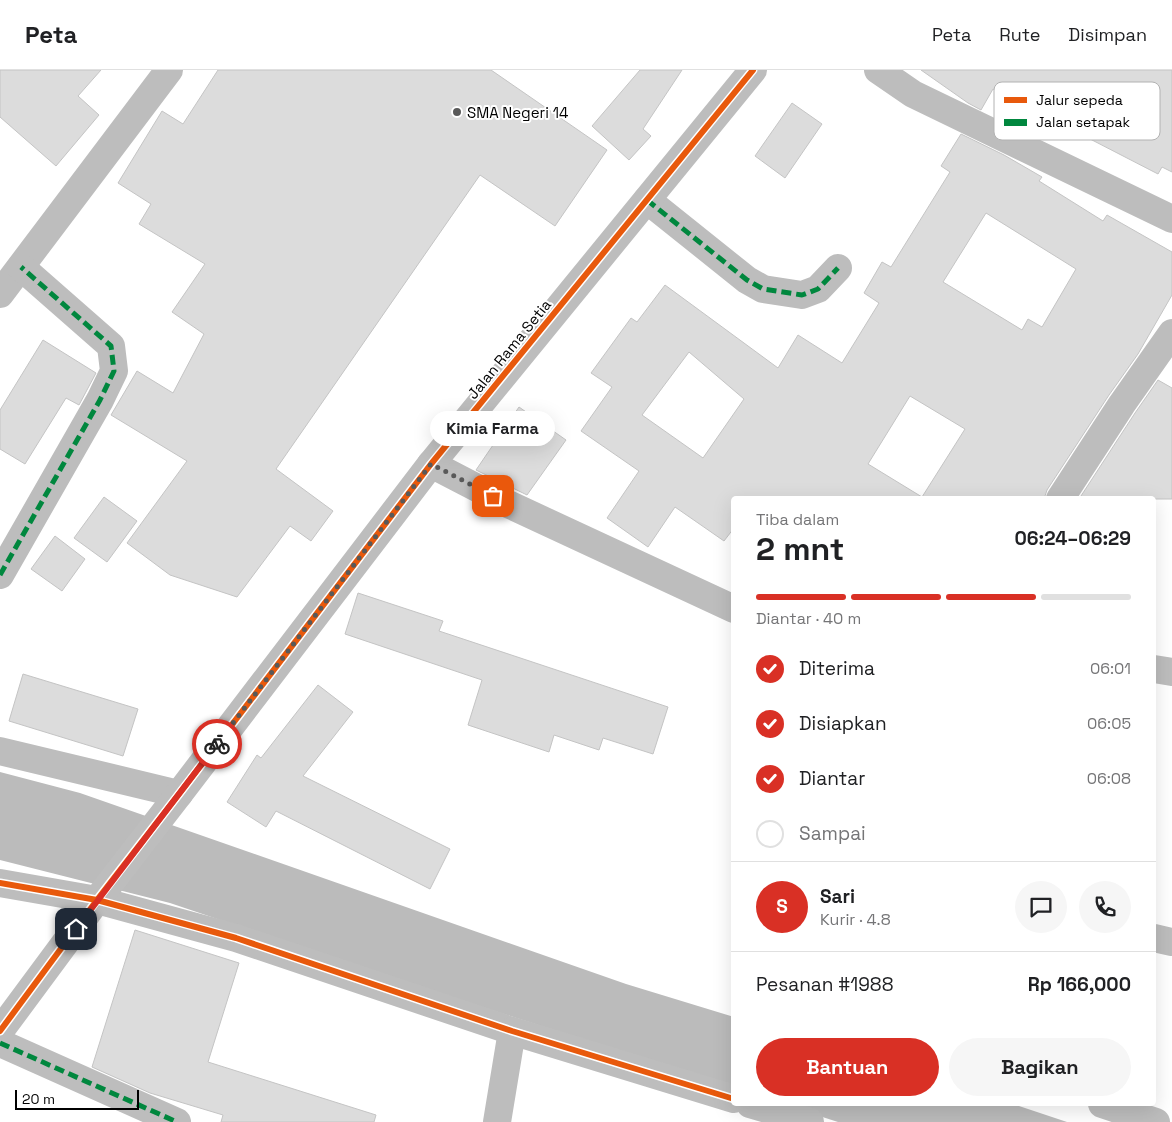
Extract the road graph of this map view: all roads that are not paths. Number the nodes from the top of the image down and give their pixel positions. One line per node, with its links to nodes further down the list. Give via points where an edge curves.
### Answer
1 (169, 70): 8 (street)
2 (753, 70): 6 (street, Jalan Rama Setia)
3 (878, 70): 4 (street, via 913,94)
4 (994, 133)
5 (1008, 140): 7 (street)
6 (648, 200): 9 (street, via 747,280 764,290 802,295 818,289); 12 (street, Jalan Rama Setia)
7 (1172, 219)
8 (21, 267): 10 (street); 14 (street, via 111,346 114,372)
9 (838, 268)
10 (0, 294)
11 (1172, 333): 13 (street)
12 (431, 464): 15 (street, via 508,504); 19 (street, Jalan Rama Setia)
13 (1062, 496)
14 (0, 575)
15 (731, 608)
16 (1156, 669): 17 (street)
17 (1172, 672)
18 (0, 752): 19 (street)
19 (176, 799): 21 (street, Jalan Rama Setia)
20 (0, 883): 21 (street)
21 (98, 898): 24 (street, via 236,938); 25 (street, Jalan Rama Setia)
22 (1156, 938): 23 (street)
23 (1172, 942)
24 (512, 1031): 27 (street); 31 (street)
25 (0, 1032)
26 (0, 1043): 30 (street)
27 (731, 1098)
28 (757, 1106): 32 (street)
29 (1108, 1106): 33 (street)
30 (177, 1122)
31 (497, 1122)
32 (810, 1122)
33 (1156, 1122)

